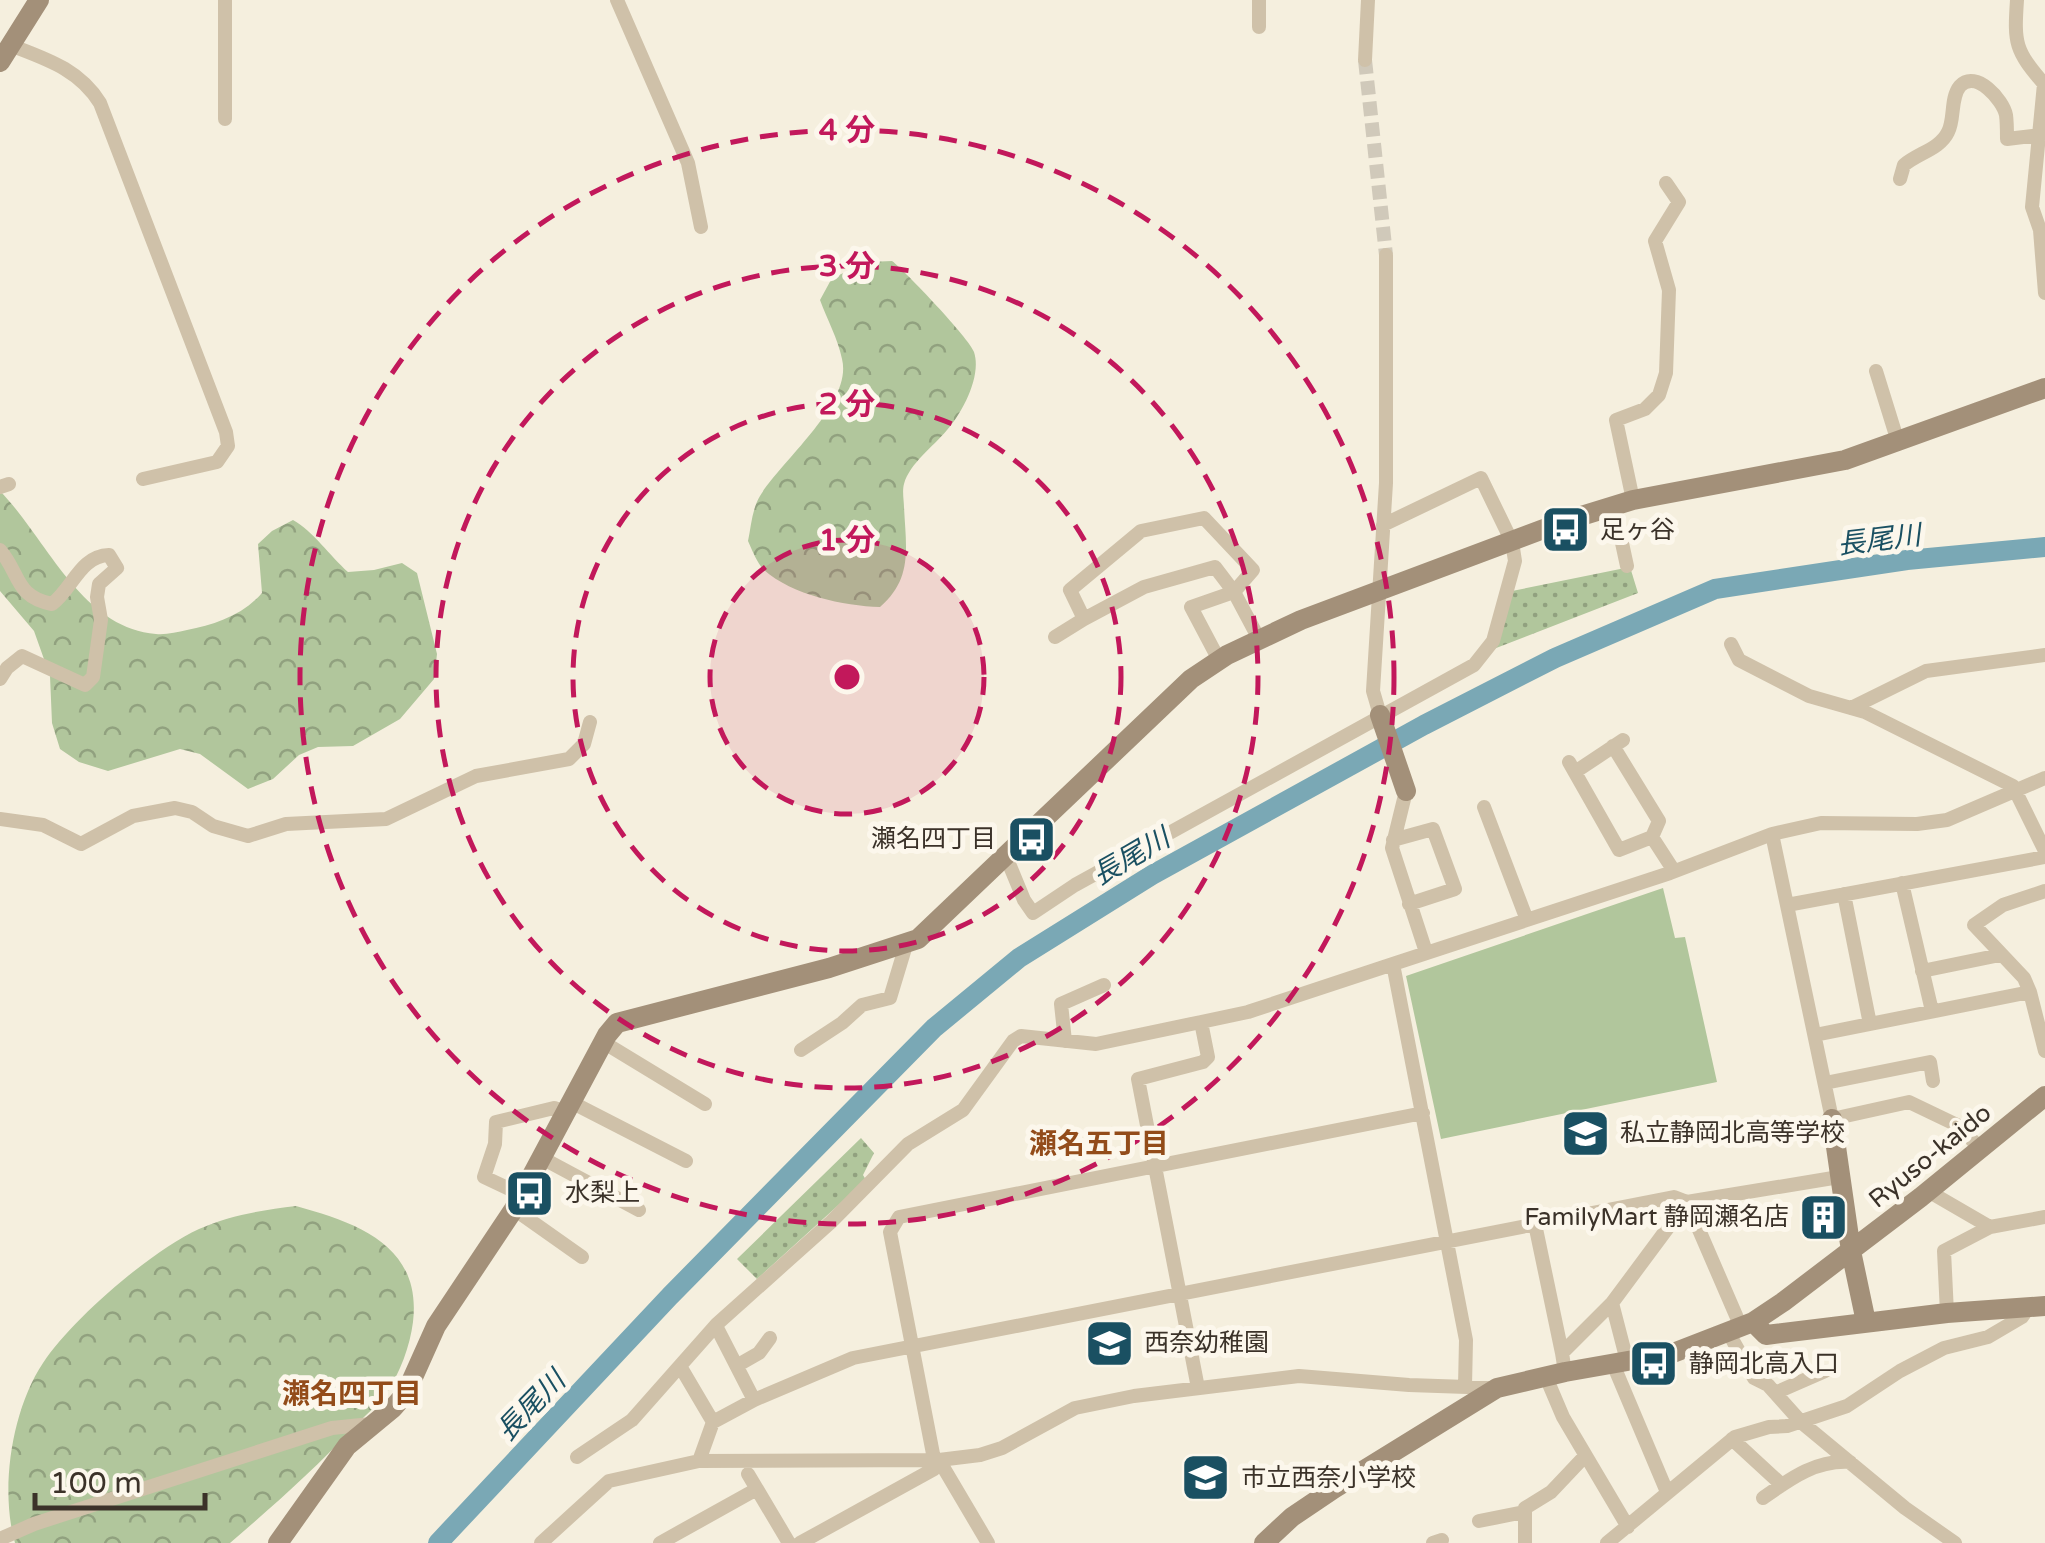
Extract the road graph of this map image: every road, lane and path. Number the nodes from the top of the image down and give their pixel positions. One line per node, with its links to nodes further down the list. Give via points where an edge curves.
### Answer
1 (39, 0): 8 (street)
2 (224, 0): 11 (street)
3 (618, 0): 16 (street, via 688,163)
4 (1259, 0): 7 (street)
5 (1368, 0): 9 (street)
6 (2017, 0): 10 (street, via 2014,40)
7 (1259, 27)
8 (5, 53): 22 (street, via 68,68 100,103 226,432 228,446 216,462)
9 (1365, 60)
10 (2044, 84): 12 (street)
11 (225, 119)
12 (2041, 135): 13 (street); 14 (street, via 2007,139 1999,100 1970,81 1956,94 1949,132 1904,165)
13 (2039, 178): 18 (street, via 2032,207)
14 (1900, 179)
15 (1666, 183): 23 (street, via 1680,202 1655,241 1669,290 1666,373 1660,395 1616,420)
16 (701, 227)
17 (1386, 255): 24 (street)
18 (2045, 293)
19 (1876, 371): 21 (street)
20 (2045, 388): 21 (street)
21 (1898, 442): 23 (street, via 1845,460)
22 (143, 479)
23 (1624, 503): 25 (street); 27 (street)
24 (1383, 525): 25 (street, via 1480,478); 29 (street)
25 (1512, 542): 29 (street); 38 (street, via 1515,562 1492,642 1474,665)
26 (0, 550): 36 (street, via 18,584 36,601 52,604 96,556 109,556 116,568 99,584 101,620 93,677 85,685 22,656)
27 (1627, 566)
28 (1234, 592): 30 (street, via 1215,568 1144,587); 30 (street, via 1253,570 1204,518 1142,531 1070,590); 32 (street); 35 (street, via 1191,607)
29 (1378, 592): 32 (street); 38 (street, via 1373,691)
30 (1084, 620): 31 (street)
31 (1055, 637)
32 (1259, 639): 35 (street)
33 (1730, 644): 37 (street, via 1739,660 1809,696)
34 (2045, 655): 37 (street, via 1926,671)
35 (1219, 660): 48 (street)
36 (0, 679)
37 (1850, 708): 42 (street)
38 (1380, 715): 41 (street); 48 (street, via 1033,913)
39 (590, 722): 44 (street, via 584,744 569,759 476,776 386,819 286,824 248,836 192,812 165,809 133,816 81,844 43,825)
40 (2045, 778): 42 (street)
41 (1406, 791): 47 (street)
42 (2017, 791): 45 (street, via 1948,820 1821,823); 49 (street)
43 (1484, 807): 56 (street)
44 (0, 819)
45 (1772, 834): 50 (street); 55 (street)
46 (1652, 837): 46 (street, via 1659,821 1618,743 1572,767 1619,850); 50 (street)
47 (1393, 840): 54 (street); 54 (street, via 1432,830 1455,889)
48 (1004, 854): 57 (street)
49 (2045, 854): 51 (street)
50 (1674, 872): 56 (street)
51 (1902, 883): 53 (street); 61 (street)
52 (2045, 891): 59 (street, via 2003,905 1974,925)
53 (1844, 894): 55 (street); 66 (street)
54 (1409, 904): 58 (street)
55 (1787, 905): 67 (street)
56 (1526, 920): 58 (street)
57 (906, 946): 69 (street, via 617,1024); 70 (street, via 890,998 862,1005)
58 (1426, 952): 60 (street)
59 (2000, 955): 61 (street); 63 (street)
60 (1393, 964): 65 (street); 77 (street)
61 (1922, 971): 64 (street)
62 (1104, 985): 68 (street, via 1062,1004)
63 (2030, 992): 64 (street); 71 (street)
64 (1932, 1011): 66 (street)
65 (1201, 1022): 68 (street, via 1113,1042); 82 (street, via 1208,1056 1202,1062 1138,1079)
66 (1870, 1024): 67 (street)
67 (1814, 1035): 73 (street)
68 (1065, 1041): 99 (street, via 1013,1041 963,1110 908,1144)
69 (603, 1042): 75 (street); 76 (street)
70 (801, 1050)
71 (2045, 1050)
72 (1934, 1081): 73 (street, via 1930,1062)
73 (1825, 1084): 78 (street)
74 (2045, 1096): 79 (street, Ryuso-kaido)
75 (705, 1104)
76 (568, 1107): 80 (street); 81 (street); 85 (street, via 496,1122 484,1177)
77 (1422, 1114): 82 (street); 91 (street)
78 (1832, 1118): 79 (street, via 1909,1102 1957,1125); 83 (street)
79 (1979, 1147): 84 (street, Ryuso-kaido)
80 (542, 1158): 85 (street); 87 (street)
81 (686, 1161)
82 (1155, 1165): 94 (street); 102 (street, via 900,1217 890,1232)
83 (1840, 1177): 86 (street); 92 (street)
84 (1928, 1191): 90 (street); 92 (street, Ryuso-kaido)
85 (518, 1202): 93 (street); 115 (street, via 436,1326 406,1393)
86 (1687, 1202): 89 (street, via 1674,1197); 95 (street); 100 (street)
87 (639, 1210)
88 (2045, 1217): 90 (street)
89 (1534, 1224): 91 (street); 106 (street)
90 (1990, 1227): 97 (street, via 1944,1251)
91 (1448, 1240): 94 (street); 108 (street, via 1466,1340)
92 (1851, 1251): 98 (street); 100 (street, Ryuso-kaido)
93 (582, 1256)
94 (1181, 1294): 102 (street); 109 (street)
95 (1612, 1303): 103 (street); 106 (street)
96 (2037, 1306): 97 (street); 114 (street, via 1988,1337 1944,1348 1900,1370 1848,1406)
97 (1947, 1313): 98 (street)
98 (1866, 1322): 100 (street, via 1766,1334)
99 (716, 1326): 104 (street); 105 (street)
100 (1741, 1327): 103 (street, Ryuso-kaido, via 1673,1354); 111 (street, via 1754,1378)
101 (770, 1338): 104 (street)
102 (914, 1347): 112 (street, via 853,1358); 119 (street)
103 (1620, 1362): 106 (street, Ryuso-kaido); 125 (street)
104 (738, 1365): 112 (street)
105 (680, 1366): 113 (street); 118 (street, via 632,1420)
106 (1558, 1368): 110 (street, Ryuso-kaido); 117 (street)
107 (1824, 1371): 111 (street)
108 (1465, 1386): 109 (street, via 1299,1376); 110 (street)
109 (1198, 1388): 119 (street, via 1075,1408 1002,1448)
110 (1497, 1388): 137 (street, Ryuso-kaido, via 1335,1488)
111 (1775, 1393): 114 (street)
112 (754, 1400): 113 (street)
113 (713, 1422): 120 (street)
114 (1801, 1422): 116 (street); 121 (street)
115 (371, 1424): 130 (street, via 332,1428); 131 (street, via 329,1469)
116 (1732, 1439): 123 (street); 125 (street)
117 (1585, 1456): 127 (street); 129 (street)
118 (577, 1458)
119 (936, 1459): 120 (street); 135 (street, via 934,1468); 136 (street)
120 (699, 1461): 132 (street, via 610,1481)
121 (1850, 1462): 123 (street, via 1825,1464); 140 (street)
122 (748, 1474): 124 (street)
123 (1782, 1484): 126 (street)
124 (758, 1489): 133 (street); 134 (street)
125 (1667, 1492): 129 (street)
126 (1763, 1498)
127 (1524, 1512): 128 (street); 138 (street)
128 (1479, 1521)
129 (1628, 1527): 139 (street)
130 (0, 1539)
131 (278, 1543)
132 (541, 1543)
133 (660, 1543)
134 (789, 1543)
135 (800, 1543)
136 (988, 1543)
137 (1264, 1543)
138 (1525, 1543)
139 (1607, 1543)
140 (1955, 1543)

